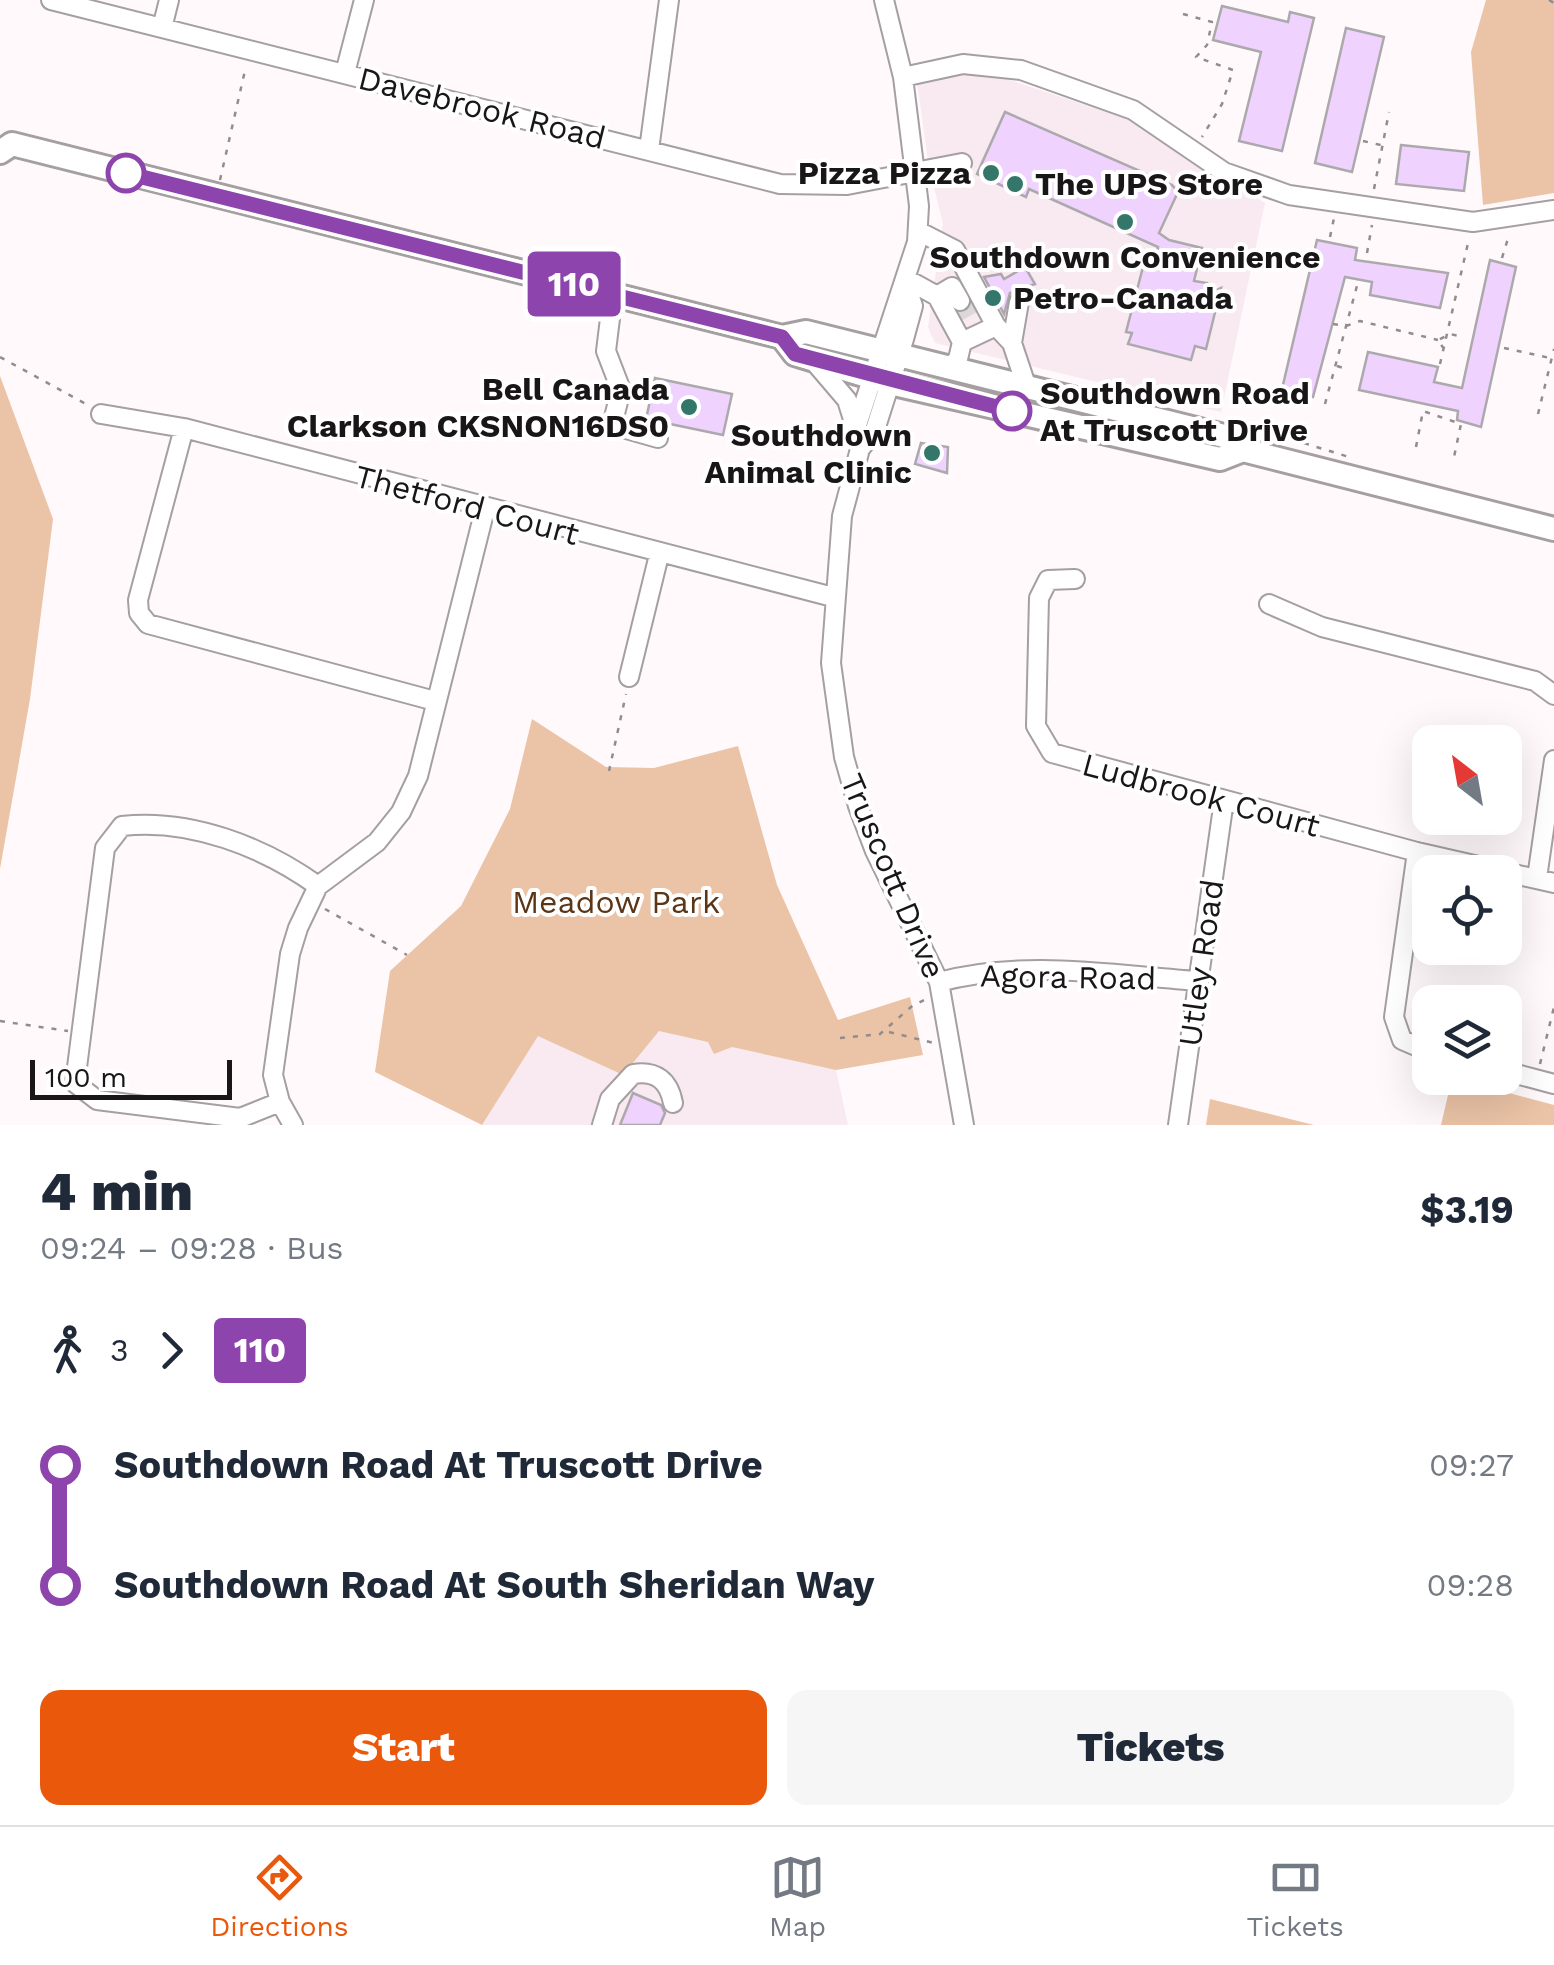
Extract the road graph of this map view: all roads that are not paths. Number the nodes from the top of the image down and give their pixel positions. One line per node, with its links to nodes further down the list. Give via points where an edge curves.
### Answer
1 (51, 0): 6 (street, Davebrook Road)
2 (169, 0): 6 (street)
3 (364, 0): 7 (street)
4 (669, 0): 10 (street)
5 (884, 0): 8 (street, Truscott Drive)
6 (162, 28): 7 (street, Davebrook Road)
7 (346, 74): 10 (street, Davebrook Road)
8 (904, 78): 12 (street, Truscott Drive); 13 (street, via 963,64 1021,70 1133,110 1224,172 1264,188 1473,222)
9 (4, 140): 17 (main road)
10 (649, 150): 12 (street, Davebrook Road, via 806,188)
11 (962, 163): 12 (street, Davebrook Road)
12 (916, 172): 14 (street, Truscott Drive)
13 (1554, 210)
14 (918, 230): 15 (street, via 955,250); 16 (street, Truscott Drive)
15 (970, 277): 18 (street); 20 (street)
16 (907, 283): 18 (street); 23 (street, Truscott Drive, via 895,304)
17 (613, 294): 21 (main road); 31 (street, via 606,351 621,390 612,425)
18 (950, 295): 20 (street)
19 (1020, 302): 22 (street)
20 (976, 330): 22 (street); 25 (street)
21 (782, 337): 23 (main road, via 806,332); 24 (main road, via 795,354)
22 (1012, 343): 27 (street)
23 (888, 356): 25 (main road); 26 (street, Truscott Drive)
24 (812, 360): 26 (main road); 30 (street, via 847,400)
25 (948, 369): 27 (main road)
26 (880, 380): 30 (street, Truscott Drive); 32 (street, Truscott Drive, via 876,430); 33 (main road, via 1220,459)
27 (1026, 388): 33 (main road, via 1228,437)
28 (101, 414): 29 (street, Thetford Court)
29 (184, 428): 34 (street, Thetford Court); 42 (street, via 138,600 148,624)
30 (856, 428): 32 (street, Truscott Drive)
31 (658, 438)
32 (860, 449): 38 (street, Truscott Drive, via 837,543)
33 (1243, 450): 35 (main road)
34 (485, 509): 36 (street, Thetford Court); 42 (street)
35 (1554, 529)
36 (659, 555): 38 (street, Thetford Court); 40 (street)
37 (1075, 579): 44 (street, Ludbrook Court, via 1048,580 1039,598 1040,740 1064,758)
38 (833, 597): 49 (street, Truscott Drive, via 832,663 844,757 875,850)
39 (1269, 604): 41 (street, via 1322,627 1535,681)
40 (630, 677)
41 (1554, 695)
42 (435, 701): 47 (street, via 418,776 401,812 377,842)
43 (1554, 760): 46 (street)
44 (1224, 800): 45 (street, Ludbrook Court); 48 (street, Utley Road)
45 (1417, 852): 46 (street, Ludbrook Court); 50 (street, via 1394,1017 1402,1040)
46 (1546, 880)
47 (315, 893): 51 (street, via 290,954 274,1048); 51 (street, via 286,862 242,843 138,824 122,826 105,848 75,1083 96,1100 240,1118)
48 (1198, 981): 49 (street, Agora Road, via 1023,970 969,974); 56 (street, Utley Road)
49 (940, 989): 55 (street, Truscott Drive)
50 (1412, 1044)
51 (280, 1102): 53 (street)
52 (673, 1103): 54 (street, via 653,1073 633,1074 610,1100)
53 (293, 1125)
54 (602, 1125)
55 (964, 1125)
56 (1178, 1125)

